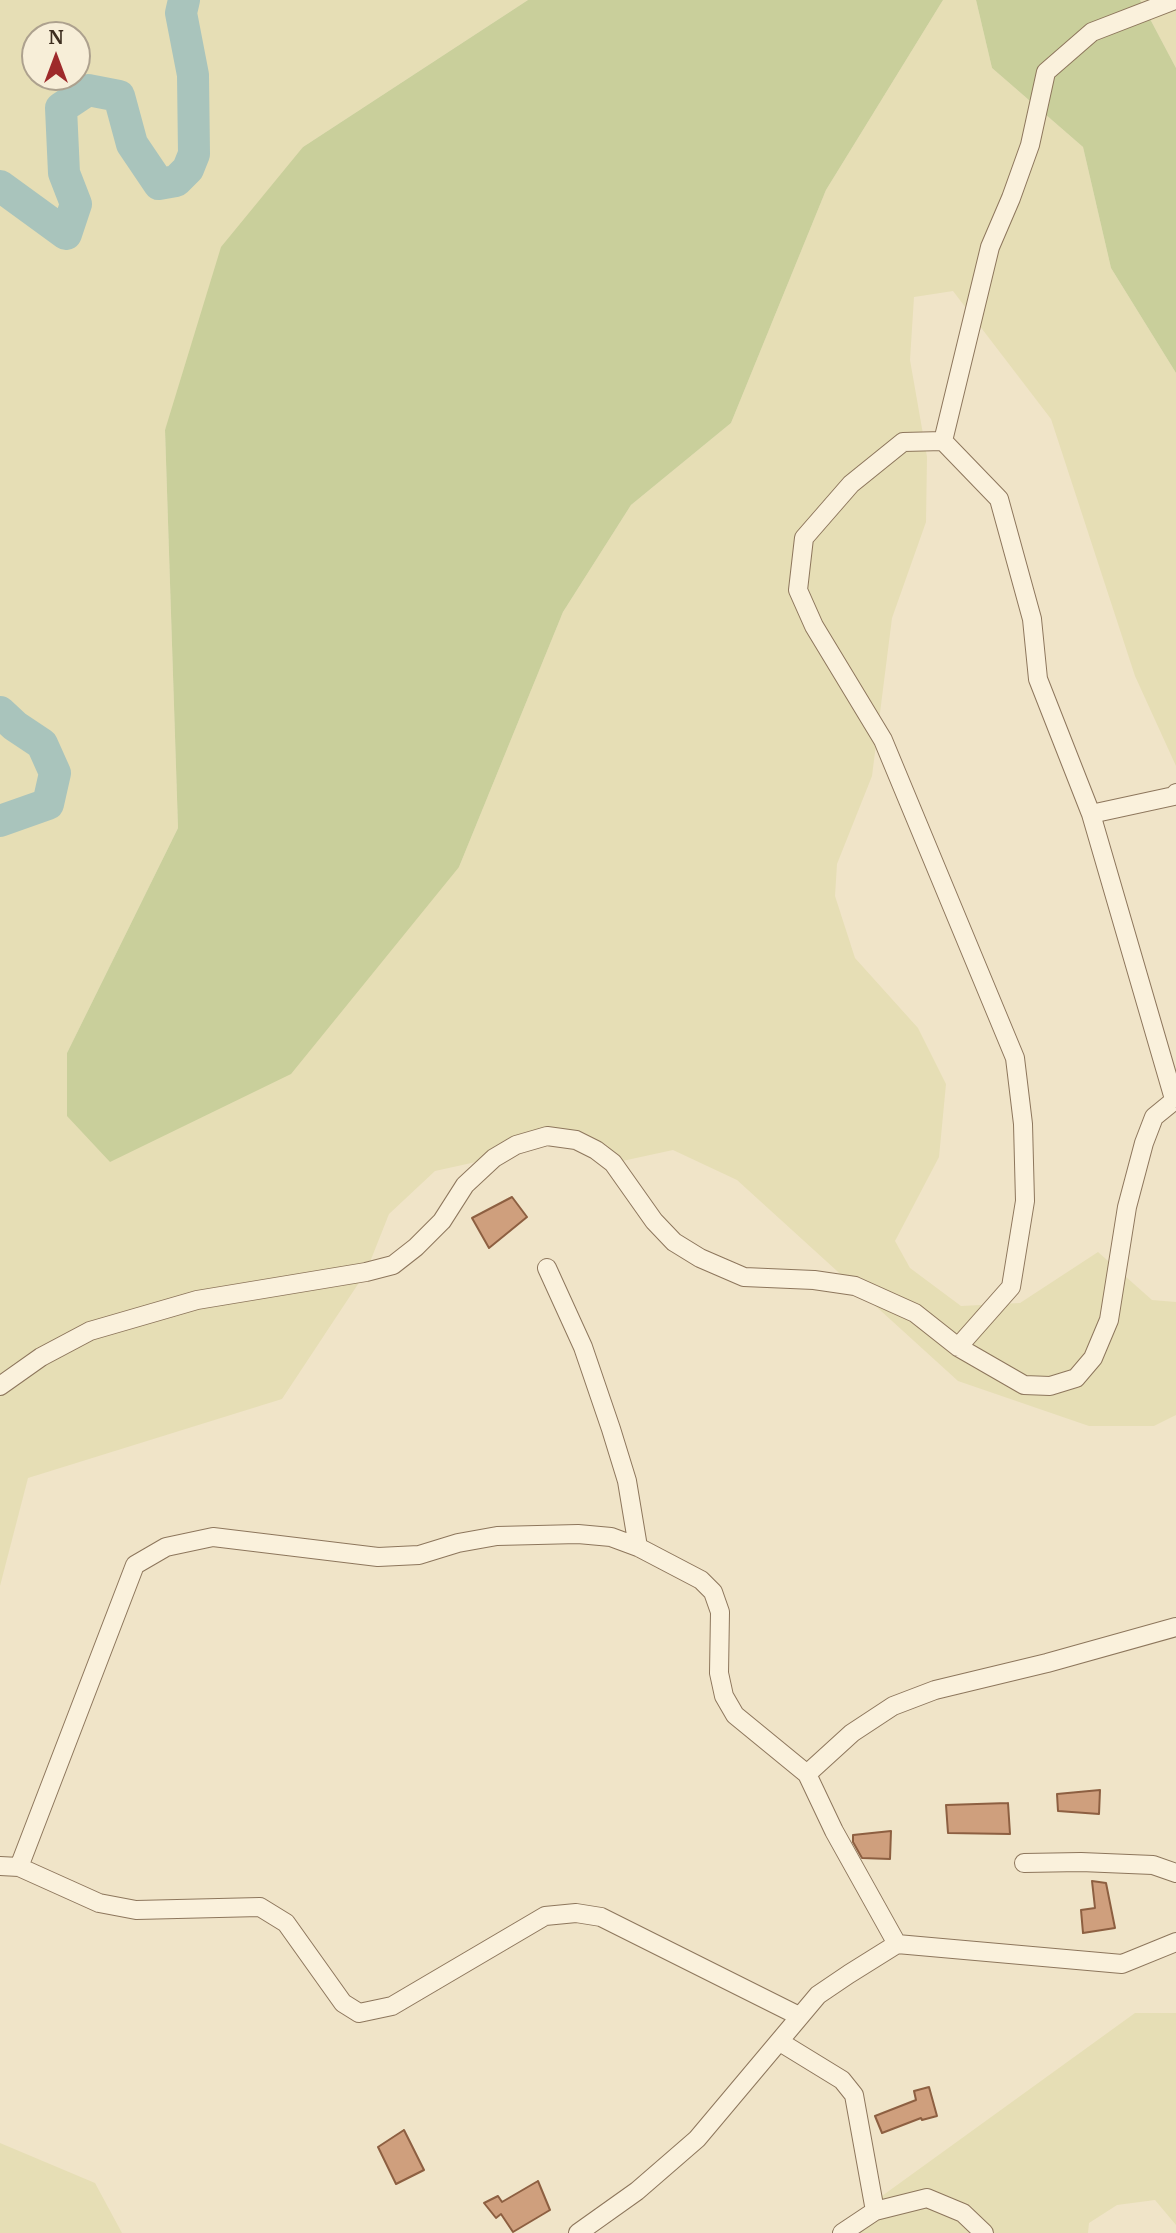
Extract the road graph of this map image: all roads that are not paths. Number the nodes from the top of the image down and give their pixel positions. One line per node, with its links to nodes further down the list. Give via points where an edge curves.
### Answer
1 (1175, 0): 2 (street, via 1092,32 1046,72 1030,145 990,247)
2 (943, 441): 4 (street, via 999,499 1032,619 1038,680); 7 (street, via 903,442 851,484 804,538 798,590 814,626 883,740 1015,1058 1025,1201 1011,1287)
3 (1176, 793): 4 (street)
4 (1091, 814): 5 (street)
5 (1175, 1099): 7 (street, via 1154,1117 1143,1143 1109,1320 1093,1358 1076,1378 1050,1386 1024,1385)
6 (547, 1268): 9 (street, via 583,1347 611,1429)
7 (958, 1347): 8 (street, via 915,1313 855,1286 744,1277 699,1258 674,1242 612,1163 596,1150 576,1140 547,1136 516,1145 494,1158 465,1185 442,1221 393,1265 197,1300 90,1331)
8 (0, 1386)
9 (638, 1547): 11 (street, via 701,1580 713,1592 720,1612 719,1673 724,1696 735,1715); 14 (street, via 611,1537 578,1534 496,1536 419,1555 378,1557 213,1537 166,1547 135,1564)
10 (1176, 1627): 11 (street, via 935,1690 893,1706 852,1733)
11 (807, 1774): 17 (street)
12 (1024, 1863): 15 (street, via 1153,1865)
13 (0, 1866): 14 (street)
14 (19, 1867): 18 (street, via 99,1903 135,1910 260,1907 286,1923 343,2003 359,2013 392,2006 545,1916 576,1913 601,1917)
15 (1176, 1873)
16 (1176, 1942): 17 (street, via 1122,1964)
17 (897, 1944): 18 (street, via 818,1996)
18 (799, 2016): 19 (street)
19 (780, 2042): 20 (street, via 842,2080 854,2095); 21 (street, via 697,2139 637,2191)
20 (875, 2211): 22 (street); 23 (street, via 927,2198 963,2213)
21 (578, 2233)
22 (842, 2233)
23 (984, 2233)

